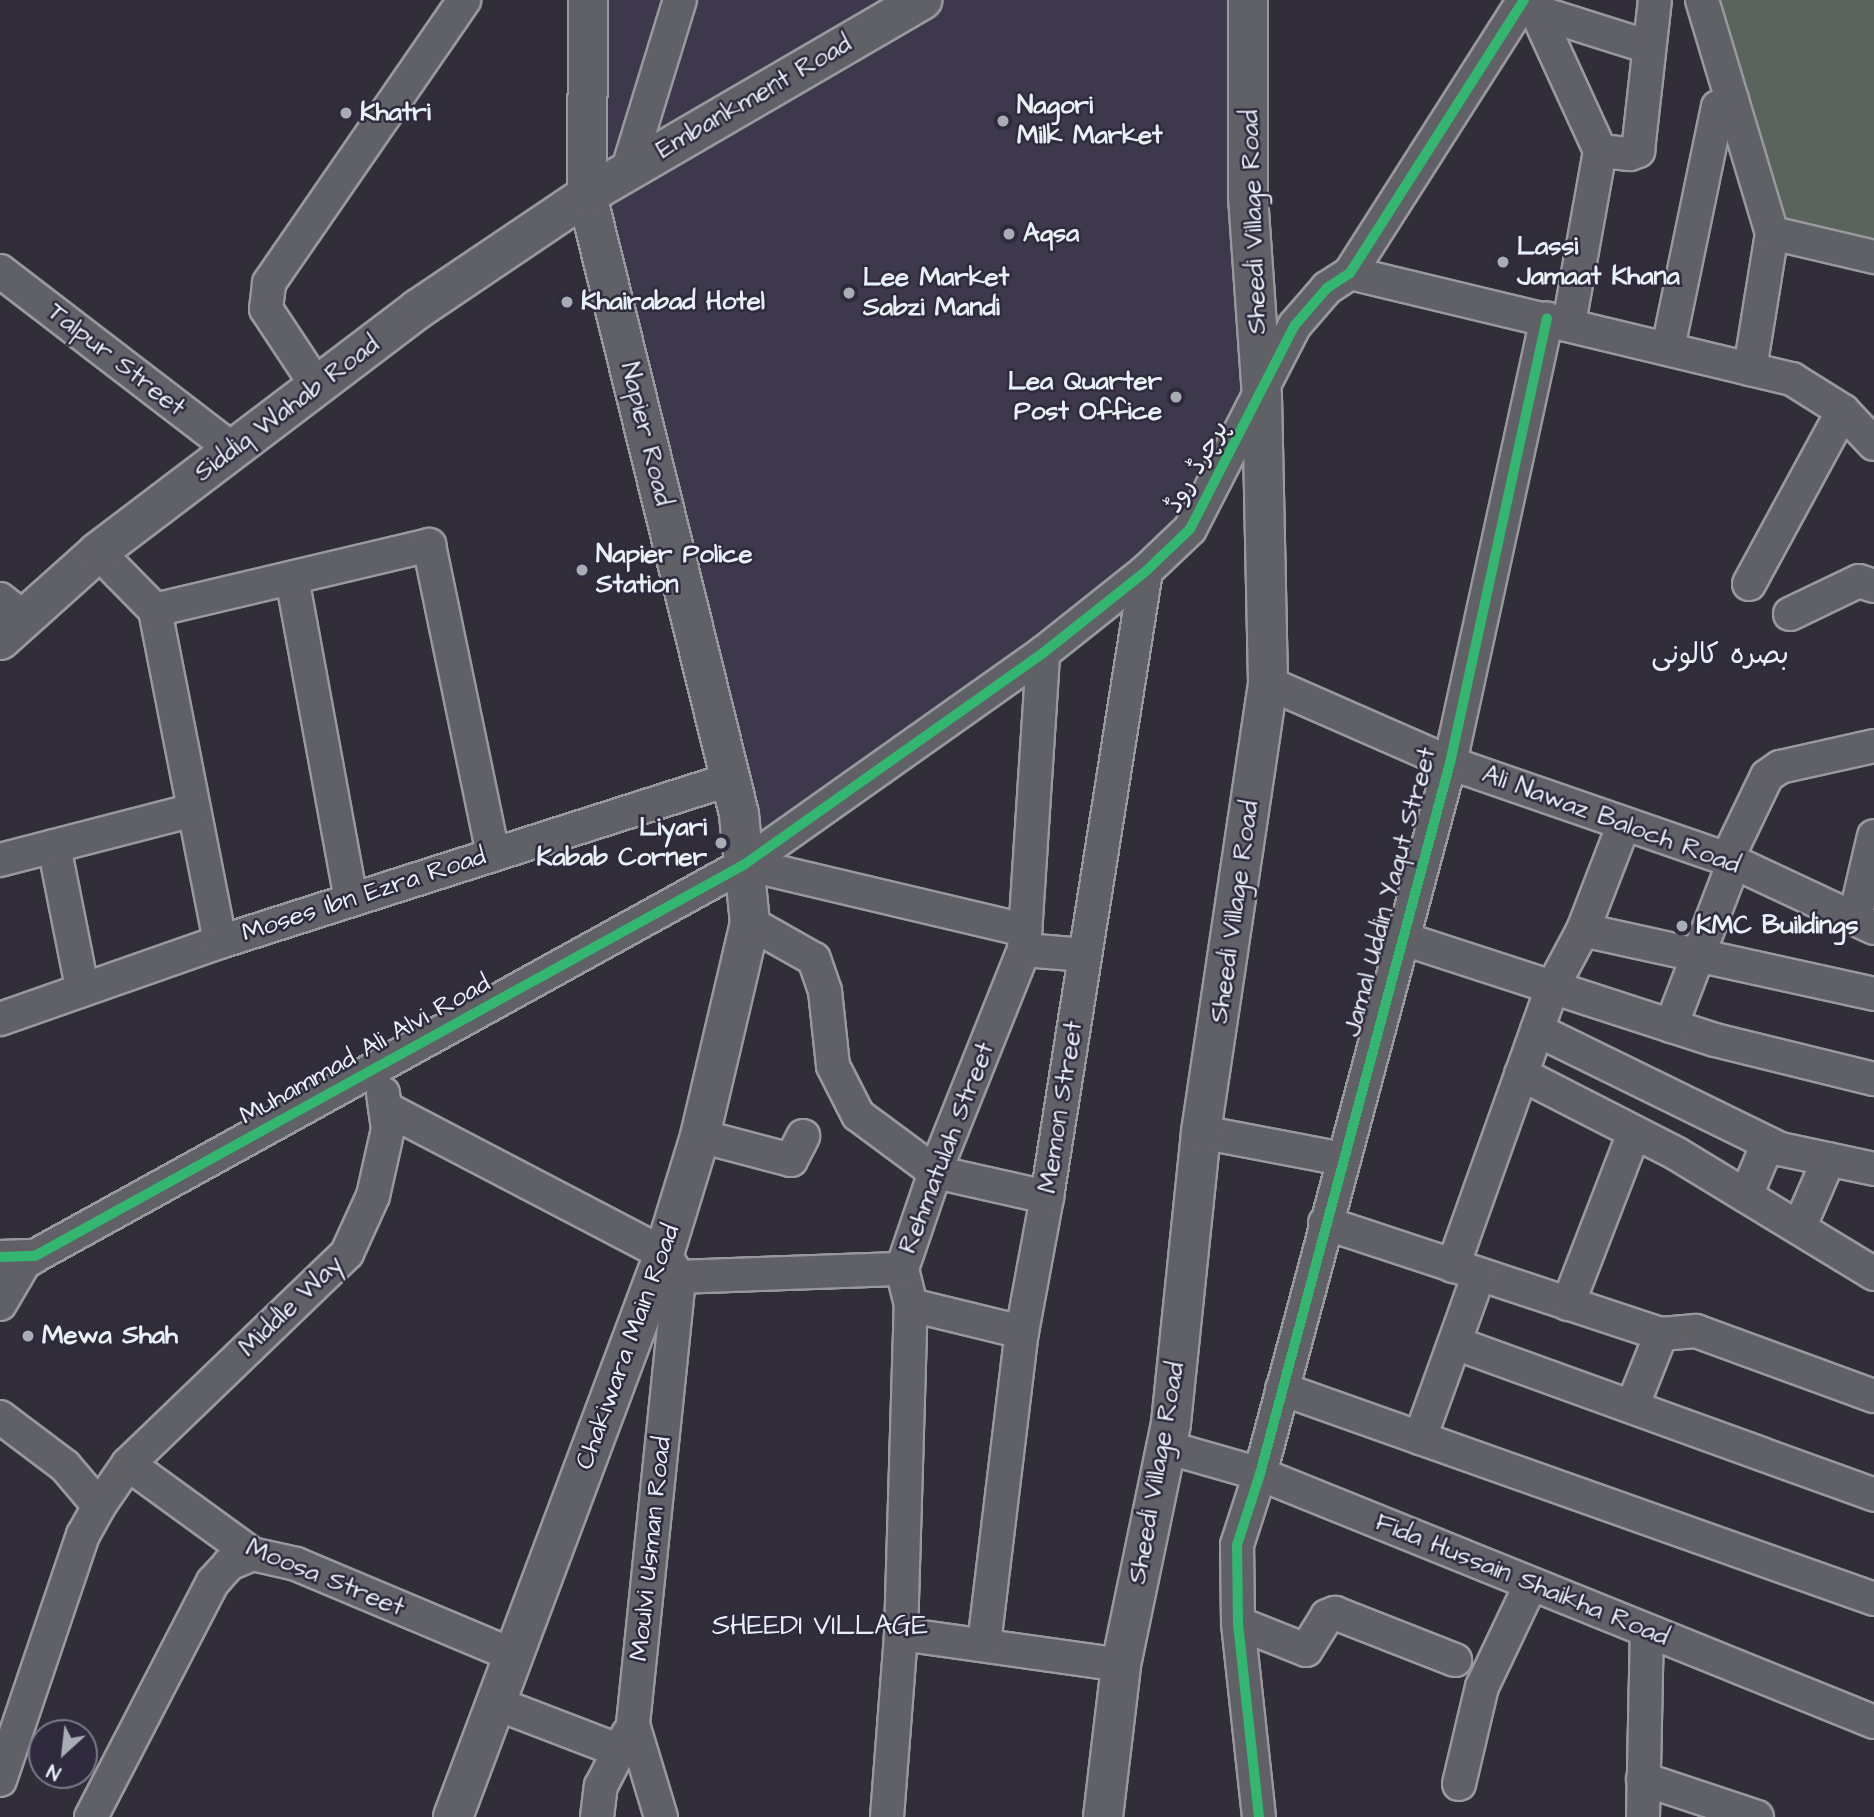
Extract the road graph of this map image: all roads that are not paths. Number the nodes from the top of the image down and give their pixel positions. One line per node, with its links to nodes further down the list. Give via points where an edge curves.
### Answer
1 (464, 0): 21 (street, via 269,283 266,309)
2 (588, 0): 13 (main road, Napier Road)
3 (680, 0): 12 (street)
4 (922, 0): 12 (main road, Embankment Road)
5 (1248, 0): 22 (main road, Sheedi Village Road, via 1248,198)
6 (1655, 0): 9 (street)
7 (1702, 0): 10 (street)
8 (1532, 4): 9 (street); 11 (street); 17 (street, پرچرڈ روڈ)
9 (1649, 47): 11 (street, via 1638,151)
10 (1732, 99): 14 (street); 19 (street, via 1717,107)
11 (1600, 151): 18 (street, Jamal Uddin Yaqut Street)
12 (627, 172): 13 (main road, Embankment Road)
13 (587, 195): 21 (main road, Siddiq Wahab Road, via 418,309); 38 (main road, Napier Road)
14 (1772, 233): 15 (street); 20 (street)
15 (1874, 257)
16 (0, 271): 25 (street, Talpur Street)
17 (1350, 273): 18 (street); 22 (street, پرچرڈ روڈ, via 1327,288 1296,325)
18 (1558, 321): 19 (street); 37 (street, Jamal Uddin Yaqut Street)
19 (1668, 348): 20 (street)
20 (1750, 369): 23 (street, via 1792,379)
21 (317, 386): 25 (main road, Siddiq Wahab Road)
22 (1262, 397): 27 (street, پرچرڈ روڈ, via 1190,529); 35 (main road, Sheedi Village Road)
23 (1843, 411): 24 (street); 29 (street)
24 (1874, 444)
25 (233, 450): 26 (main road, Siddiq Wahab Road)
26 (98, 552): 31 (street); 33 (main road, Siddiq Wahab Road)
27 (1146, 571): 34 (street, پرچرڈ روڈ); 54 (street, Memon Street)
28 (292, 578): 31 (street); 43 (street, via 429,545); 47 (street)
29 (1749, 583)
30 (1874, 586): 32 (street, via 1859,581)
31 (155, 610): 39 (street)
32 (1790, 614)
33 (8, 619)
34 (1043, 653): 46 (street, پرچرڈ روڈ); 52 (street, Rehmatulah Street)
35 (1268, 683): 37 (street, Ali Nawaz Baloch Road); 66 (main road, Sheedi Village Road)
36 (1874, 746): 45 (street, via 1780,767 1767,776)
37 (1450, 763): 40 (street, Ali Nawaz Baloch Road); 51 (street, Jamal Uddin Yaqut Street)
38 (731, 779): 43 (street, Moses Ibn Ezra Road); 46 (main road, Napier Road)
39 (194, 810): 42 (street); 53 (street)
40 (1624, 824): 45 (street, Ali Nawaz Baloch Road); 50 (street)
41 (1874, 836): 49 (street)
42 (54, 846): 44 (street); 56 (street)
43 (493, 854): 47 (street, Moses Ibn Ezra Road)
44 (0, 860)
45 (1731, 861): 49 (street, Ali Nawaz Baloch Road); 55 (street)
46 (745, 864): 48 (main road, Chakiwara Main Road); 52 (street); 62 (street, Muhammad Ali Alvi Road)
47 (351, 900): 53 (street, Moses Ibn Ezra Road)
48 (750, 923): 68 (main road, Chakiwara Main Road); 74 (street, via 814,959 825,991 833,1066 858,1115)
49 (1864, 923)
50 (1583, 930): 55 (street); 57 (street)
51 (1401, 938): 57 (street); 71 (street, Jamal Uddin Yaqut Street)
52 (1025, 940): 54 (street); 74 (street, Rehmatulah Street)
53 (220, 942): 56 (street, Moses Ibn Ezra Road)
54 (1085, 955): 76 (street, Memon Street)
55 (1697, 957): 58 (street); 60 (street)
56 (82, 987): 59 (street, Moses Ibn Ezra Road)
57 (1552, 988): 60 (street); 61 (street)
58 (1874, 994)
59 (0, 1019)
60 (1671, 1026): 64 (street)
61 (1537, 1030): 63 (street); 70 (street)
62 (380, 1069): 65 (street, Middle Way); 79 (street, Muhammad Ali Alvi Road)
63 (1521, 1074): 67 (street); 83 (street)
64 (1874, 1079)
65 (385, 1108): 81 (street); 97 (street, Middle Way, via 388,1129 373,1196 346,1253)
66 (1201, 1132): 71 (street); 96 (main road, Sheedi Village Road)
67 (1634, 1133): 75 (street); 86 (street)
68 (700, 1136): 69 (street, via 792,1160); 81 (main road, Chakiwara Main Road)
69 (803, 1136)
70 (1768, 1143): 72 (street); 75 (street)
71 (1342, 1159): 77 (street, Jamal Uddin Yaqut Street)
72 (1829, 1159): 73 (street); 78 (street)
73 (1874, 1169)
74 (935, 1172): 76 (street); 82 (street, Rehmatulah Street)
75 (1746, 1196): 78 (street)
76 (1047, 1197): 88 (street, Memon Street)
77 (1325, 1223): 83 (street); 91 (street, Jamal Uddin Yaqut Street)
78 (1800, 1228): 84 (street)
79 (35, 1256): 80 (street, Muhammad Ali Alvi Road); 85 (street, via 24,1263)
80 (0, 1257)
81 (672, 1266): 82 (street); 108 (main road, Chakiwara Main Road); 113 (street, Moulvi Usman Road)
82 (902, 1269): 87 (street, Rehmatulah Street)
83 (1466, 1270): 86 (street); 90 (street)
84 (1874, 1274)
85 (0, 1304)
86 (1568, 1304): 89 (street)
87 (911, 1306): 88 (street); 106 (street, Rehmatulah Street)
88 (1022, 1332): 107 (street, Memon Street)
89 (1661, 1334): 92 (street, via 1696,1331); 93 (street)
90 (1455, 1343): 93 (street); 95 (street)
91 (1282, 1389): 95 (street); 98 (street, Jamal Uddin Yaqut Street)
92 (1874, 1396)
93 (1632, 1407): 99 (street)
94 (0, 1417): 100 (street, via 65,1466)
95 (1420, 1438): 103 (street)
96 (1166, 1447): 98 (street, Fida Hussain Shaikha Road); 110 (main road, Sheedi Village Road)
97 (128, 1464): 100 (street); 101 (street, Moosa Street)
98 (1260, 1474): 102 (street, Fida Hussain Shaikha Road); 104 (street, Jamal Uddin Yaqut Street, via 1237,1545)
99 (1874, 1495)
100 (99, 1506): 115 (street, via 83,1535)
101 (253, 1554): 108 (street, Moosa Street, via 296,1564); 117 (street, via 229,1564 213,1583)
102 (1531, 1584): 105 (street, Fida Hussain Shaikha Road); 116 (street, via 1482,1687)
103 (1874, 1599)
104 (1238, 1623): 109 (street, via 1306,1650 1327,1616 1335,1613); 123 (street, Jamal Uddin Yaqut Street)
105 (1647, 1632): 112 (street, Fida Hussain Shaikha Road); 114 (street)
106 (901, 1634): 107 (street); 121 (street, Rehmatulah Street)
107 (984, 1644): 110 (street)
108 (513, 1655): 111 (main road, Chakiwara Main Road)
109 (1455, 1660)
110 (1121, 1665): 122 (main road, Sheedi Village Road)
111 (495, 1703): 113 (street); 118 (main road, Chakiwara Main Road)
112 (1874, 1722)
113 (626, 1737): 119 (street, via 601,1786); 120 (street, Moulvi Usman Road)
114 (1643, 1779): 124 (street); 125 (street)
115 (0, 1780)
116 (1459, 1784)
117 (91, 1817)
118 (453, 1817)
119 (597, 1817)
120 (661, 1817)
121 (887, 1817)
122 (1103, 1817)
123 (1259, 1817)
124 (1643, 1817)
125 (1757, 1817)

